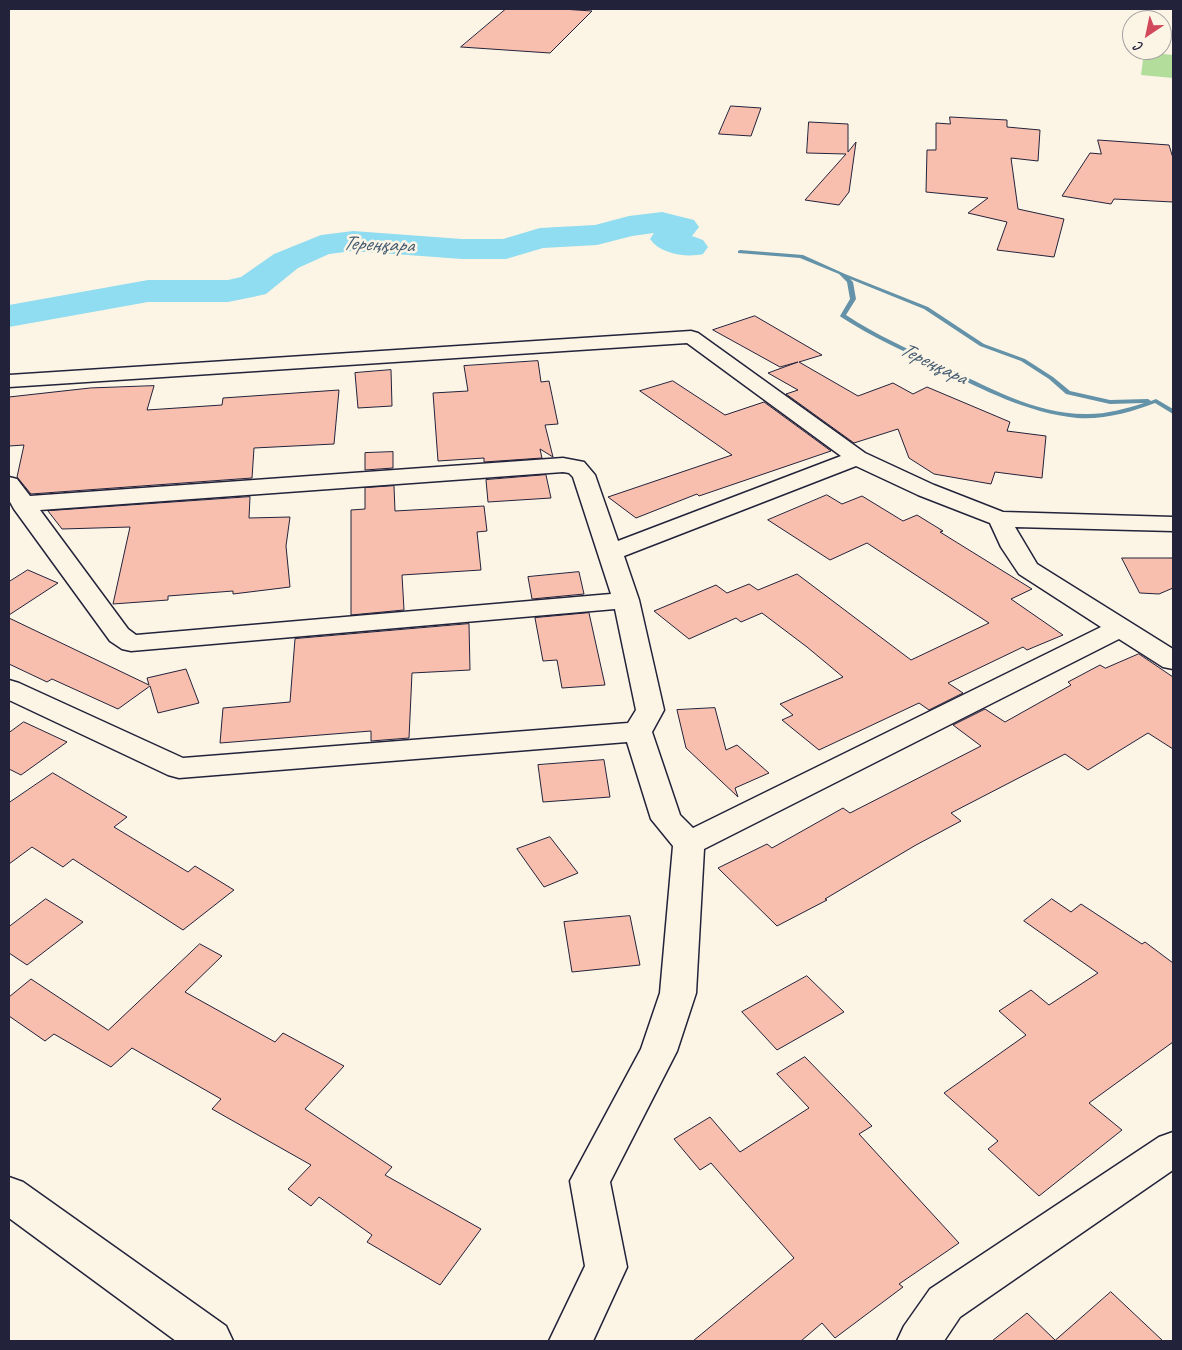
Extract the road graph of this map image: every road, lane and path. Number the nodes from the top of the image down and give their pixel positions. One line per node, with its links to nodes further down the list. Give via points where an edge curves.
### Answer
1 (9, 381): 2 (street, via 691,337)
2 (857, 458): 4 (street, via 926,490); 6 (street)
3 (15, 494): 6 (street, via 576,467 584,475); 7 (street, via 119,635 131,643)
4 (1000, 518): 5 (street); 8 (street, via 1013,547 1028,569)
5 (1173, 524)
6 (610, 553): 7 (street)
7 (626, 600): 11 (street, via 650,710)
8 (1120, 628): 9 (street); 12 (street)
9 (1173, 661)
10 (9, 689): 11 (street, via 179,768)
11 (638, 732): 12 (street, via 666,819)
12 (689, 843): 16 (street, via 678,992 659,1051 590,1180 606,1266)
13 (1173, 1149): 17 (street, via 945,1303)
14 (9, 1195): 15 (street)
15 (211, 1341)
16 (571, 1341)
17 (919, 1341)

